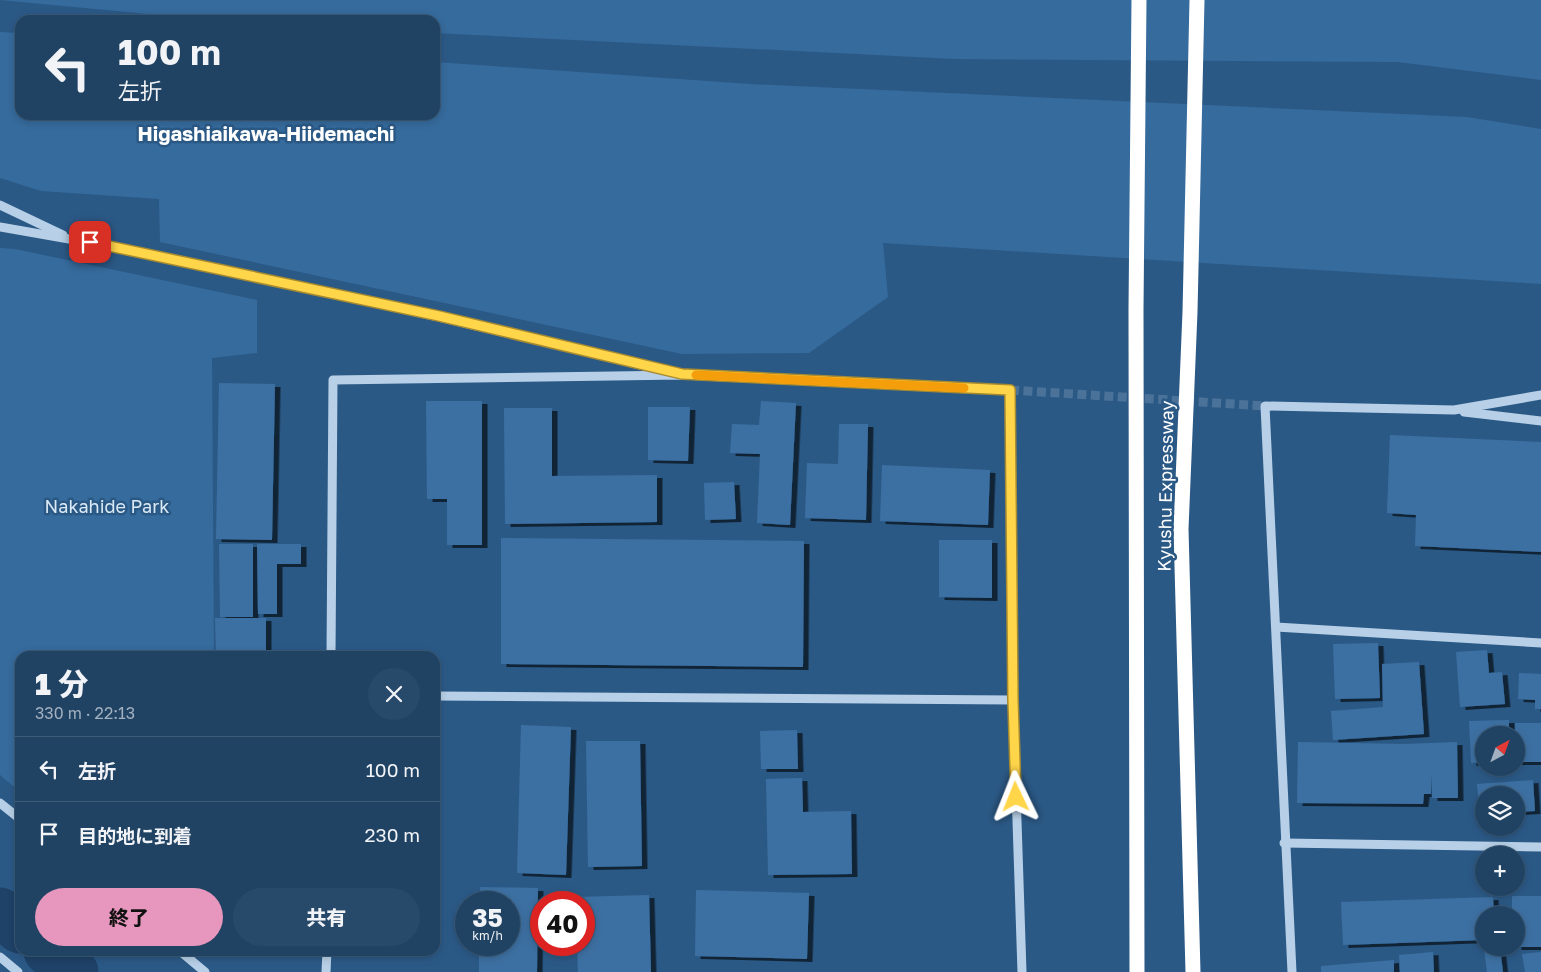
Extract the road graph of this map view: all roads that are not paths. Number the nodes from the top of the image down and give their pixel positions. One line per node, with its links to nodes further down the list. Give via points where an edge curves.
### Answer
1 (1139, 0): 26 (highway, Kyushu Expressway)
2 (1197, 0): 27 (highway, Kyushu Expressway, via 1181,530)
3 (0, 205): 5 (street)
4 (0, 227): 5 (street)
5 (72, 239): 6 (street, via 439,316)
6 (682, 374): 12 (street, via 333,380); 14 (street, via 1010,390)
7 (1541, 395): 8 (street)
8 (1454, 410): 9 (street); 10 (street, via 1265,406)
9 (1541, 421)
10 (1276, 627): 11 (street); 17 (street)
11 (1541, 643)
12 (331, 651)
13 (440, 696): 14 (street)
14 (1013, 700): 25 (street)
15 (0, 803): 16 (street)
16 (15, 815)
17 (1284, 843): 18 (street); 28 (street)
18 (1541, 847)
19 (186, 956): 23 (street)
20 (326, 956): 24 (street)
21 (0, 957): 22 (street)
22 (18, 972)
23 (205, 972)
24 (326, 972)
25 (1022, 972)
26 (1137, 972)
27 (1193, 972)
28 (1292, 972)

